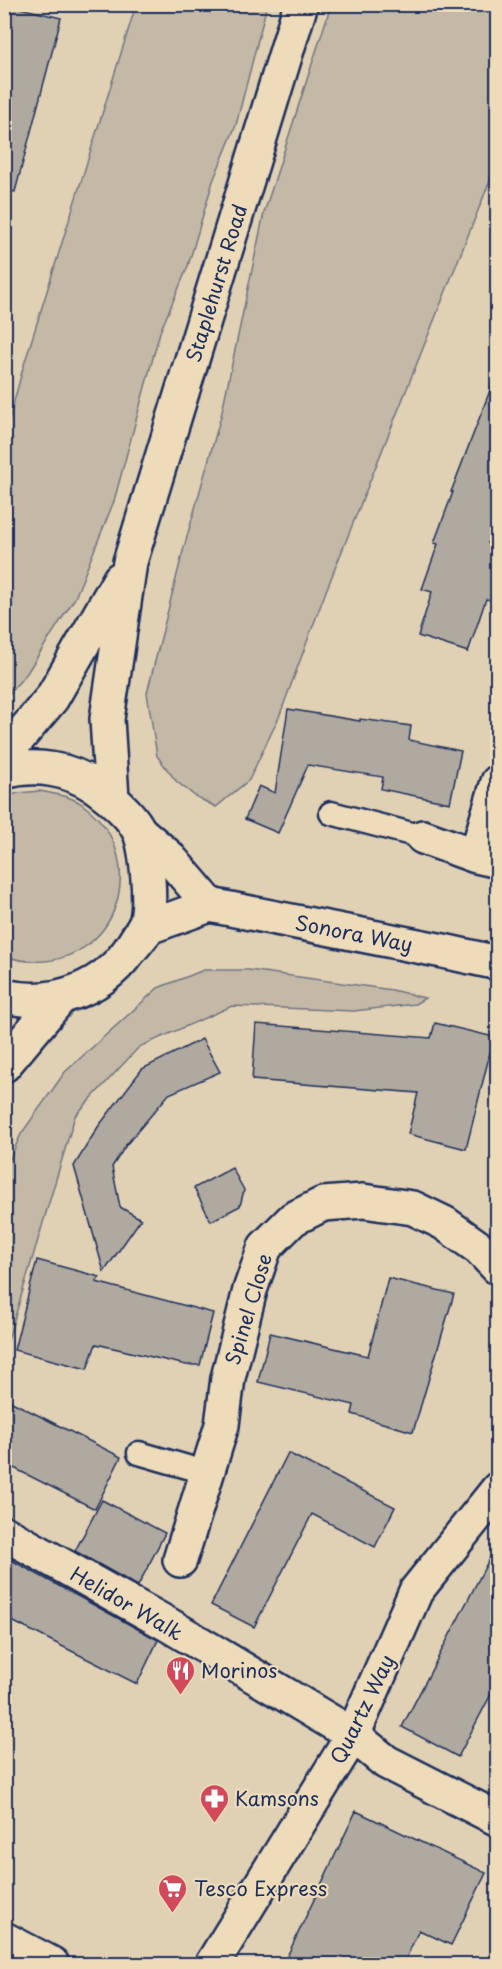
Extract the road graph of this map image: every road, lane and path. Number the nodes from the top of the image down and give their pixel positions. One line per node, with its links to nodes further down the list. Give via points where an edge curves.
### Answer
1 (301, 4): 2 (street, Staplehurst Road)
2 (130, 562): 3 (street, Staplehurst Road, via 52,698); 6 (street, Staplehurst Road, via 107,719)
3 (4, 755)
4 (4, 772): 6 (street, via 51,769 84,779)
5 (498, 782): 10 (street)
6 (112, 798): 8 (street)
7 (331, 813): 9 (lane)
8 (140, 832): 11 (street, via 168,856); 12 (street, via 149,881 146,922)
9 (423, 837): 10 (street)
10 (487, 858)
11 (210, 905): 12 (street, via 149,927); 13 (street, Sonora Way)
12 (129, 952): 15 (street, via 103,977)
13 (498, 963)
14 (4, 996): 15 (street, via 25,1000)
15 (61, 997): 16 (street)
16 (4, 1065)
17 (498, 1268): 19 (street, Spinel Close, via 479,1248 444,1223 413,1208 363,1201 323,1204 293,1219 265,1247 250,1290)
18 (139, 1453): 19 (lane)
19 (208, 1473): 22 (street, Spinel Close)
20 (498, 1489): 23 (street, Quartz Way, via 416,1591)
21 (4, 1533): 23 (street, Helidor Walk, via 169,1625)
22 (180, 1560)
23 (353, 1736): 24 (street, Helidor Walk, via 386,1762); 27 (street, Quartz Way)
24 (498, 1819)
25 (4, 1939): 26 (street)
26 (52, 1965)
27 (212, 1965)

